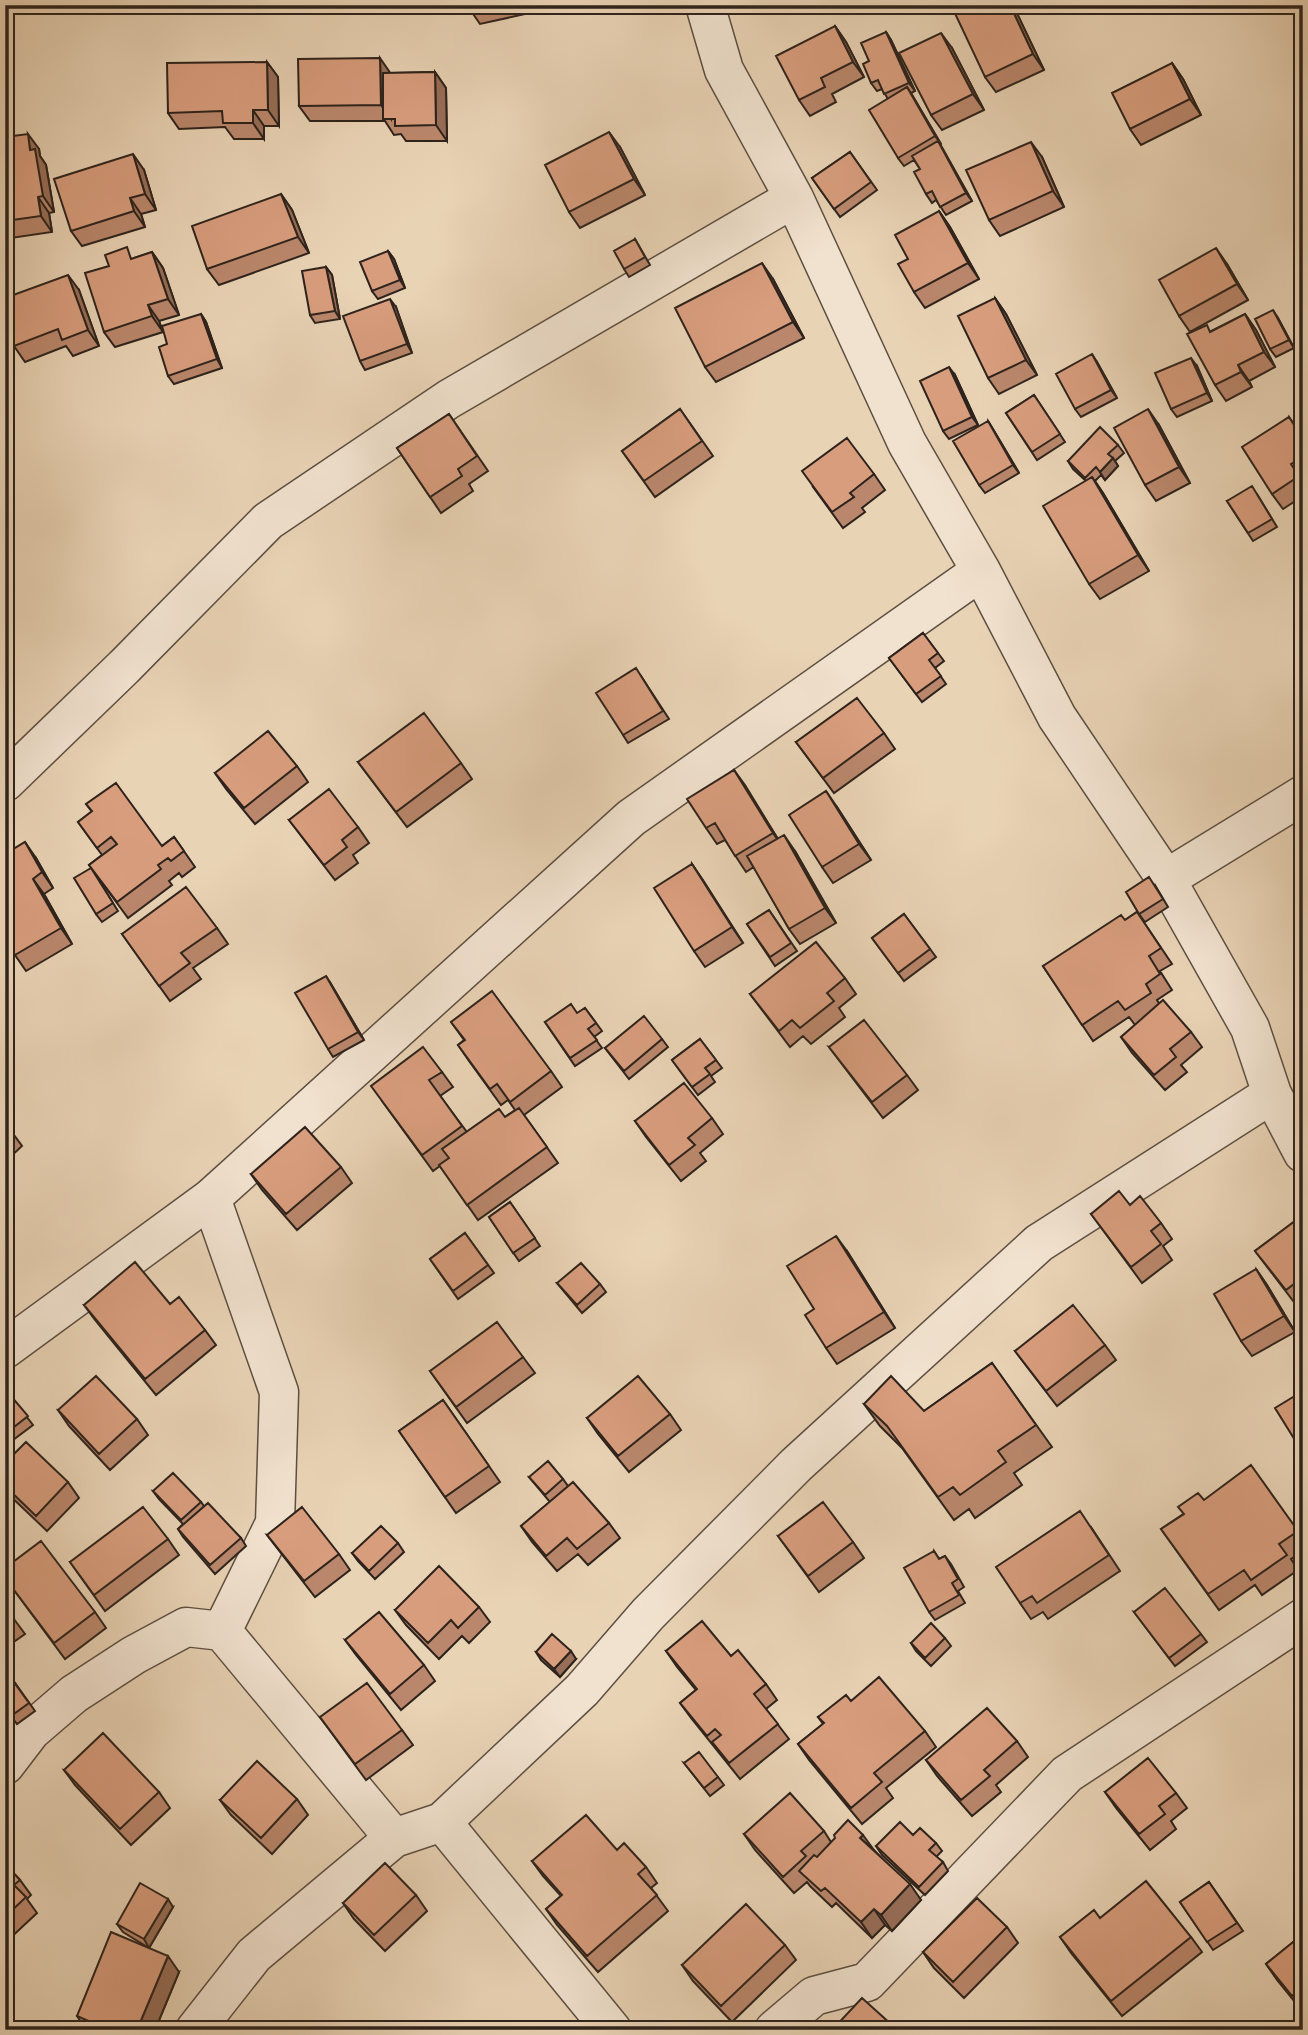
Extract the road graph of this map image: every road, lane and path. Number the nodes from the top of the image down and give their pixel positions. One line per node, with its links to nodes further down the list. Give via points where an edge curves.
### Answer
1 (705, 5): 2 (street, via 724,70)
2 (794, 198): 3 (street, via 907,443); 4 (street, via 449,400 268,521)
3 (981, 571): 6 (street, via 1057,717); 9 (street, via 631,818)
4 (5, 782)
5 (1303, 795): 6 (street)
6 (1166, 879): 7 (street, via 1250,1028)
7 (1272, 1094): 8 (street); 14 (street, via 1040,1243 796,1465 648,1614 582,1690)
8 (1303, 1153)
9 (211, 1198): 10 (street); 12 (street, via 279,1392 275,1523)
10 (5, 1349)
11 (1303, 1618): 18 (street, via 1068,1774 867,1983 814,1996)
12 (222, 1631): 13 (street, via 186,1627 134,1655 74,1694 31,1731); 15 (street)
13 (5, 1765)
14 (442, 1822): 15 (street); 17 (street)
15 (394, 1838): 16 (street, via 254,1955)
16 (195, 2030)
17 (612, 2030)
18 (774, 2030)

